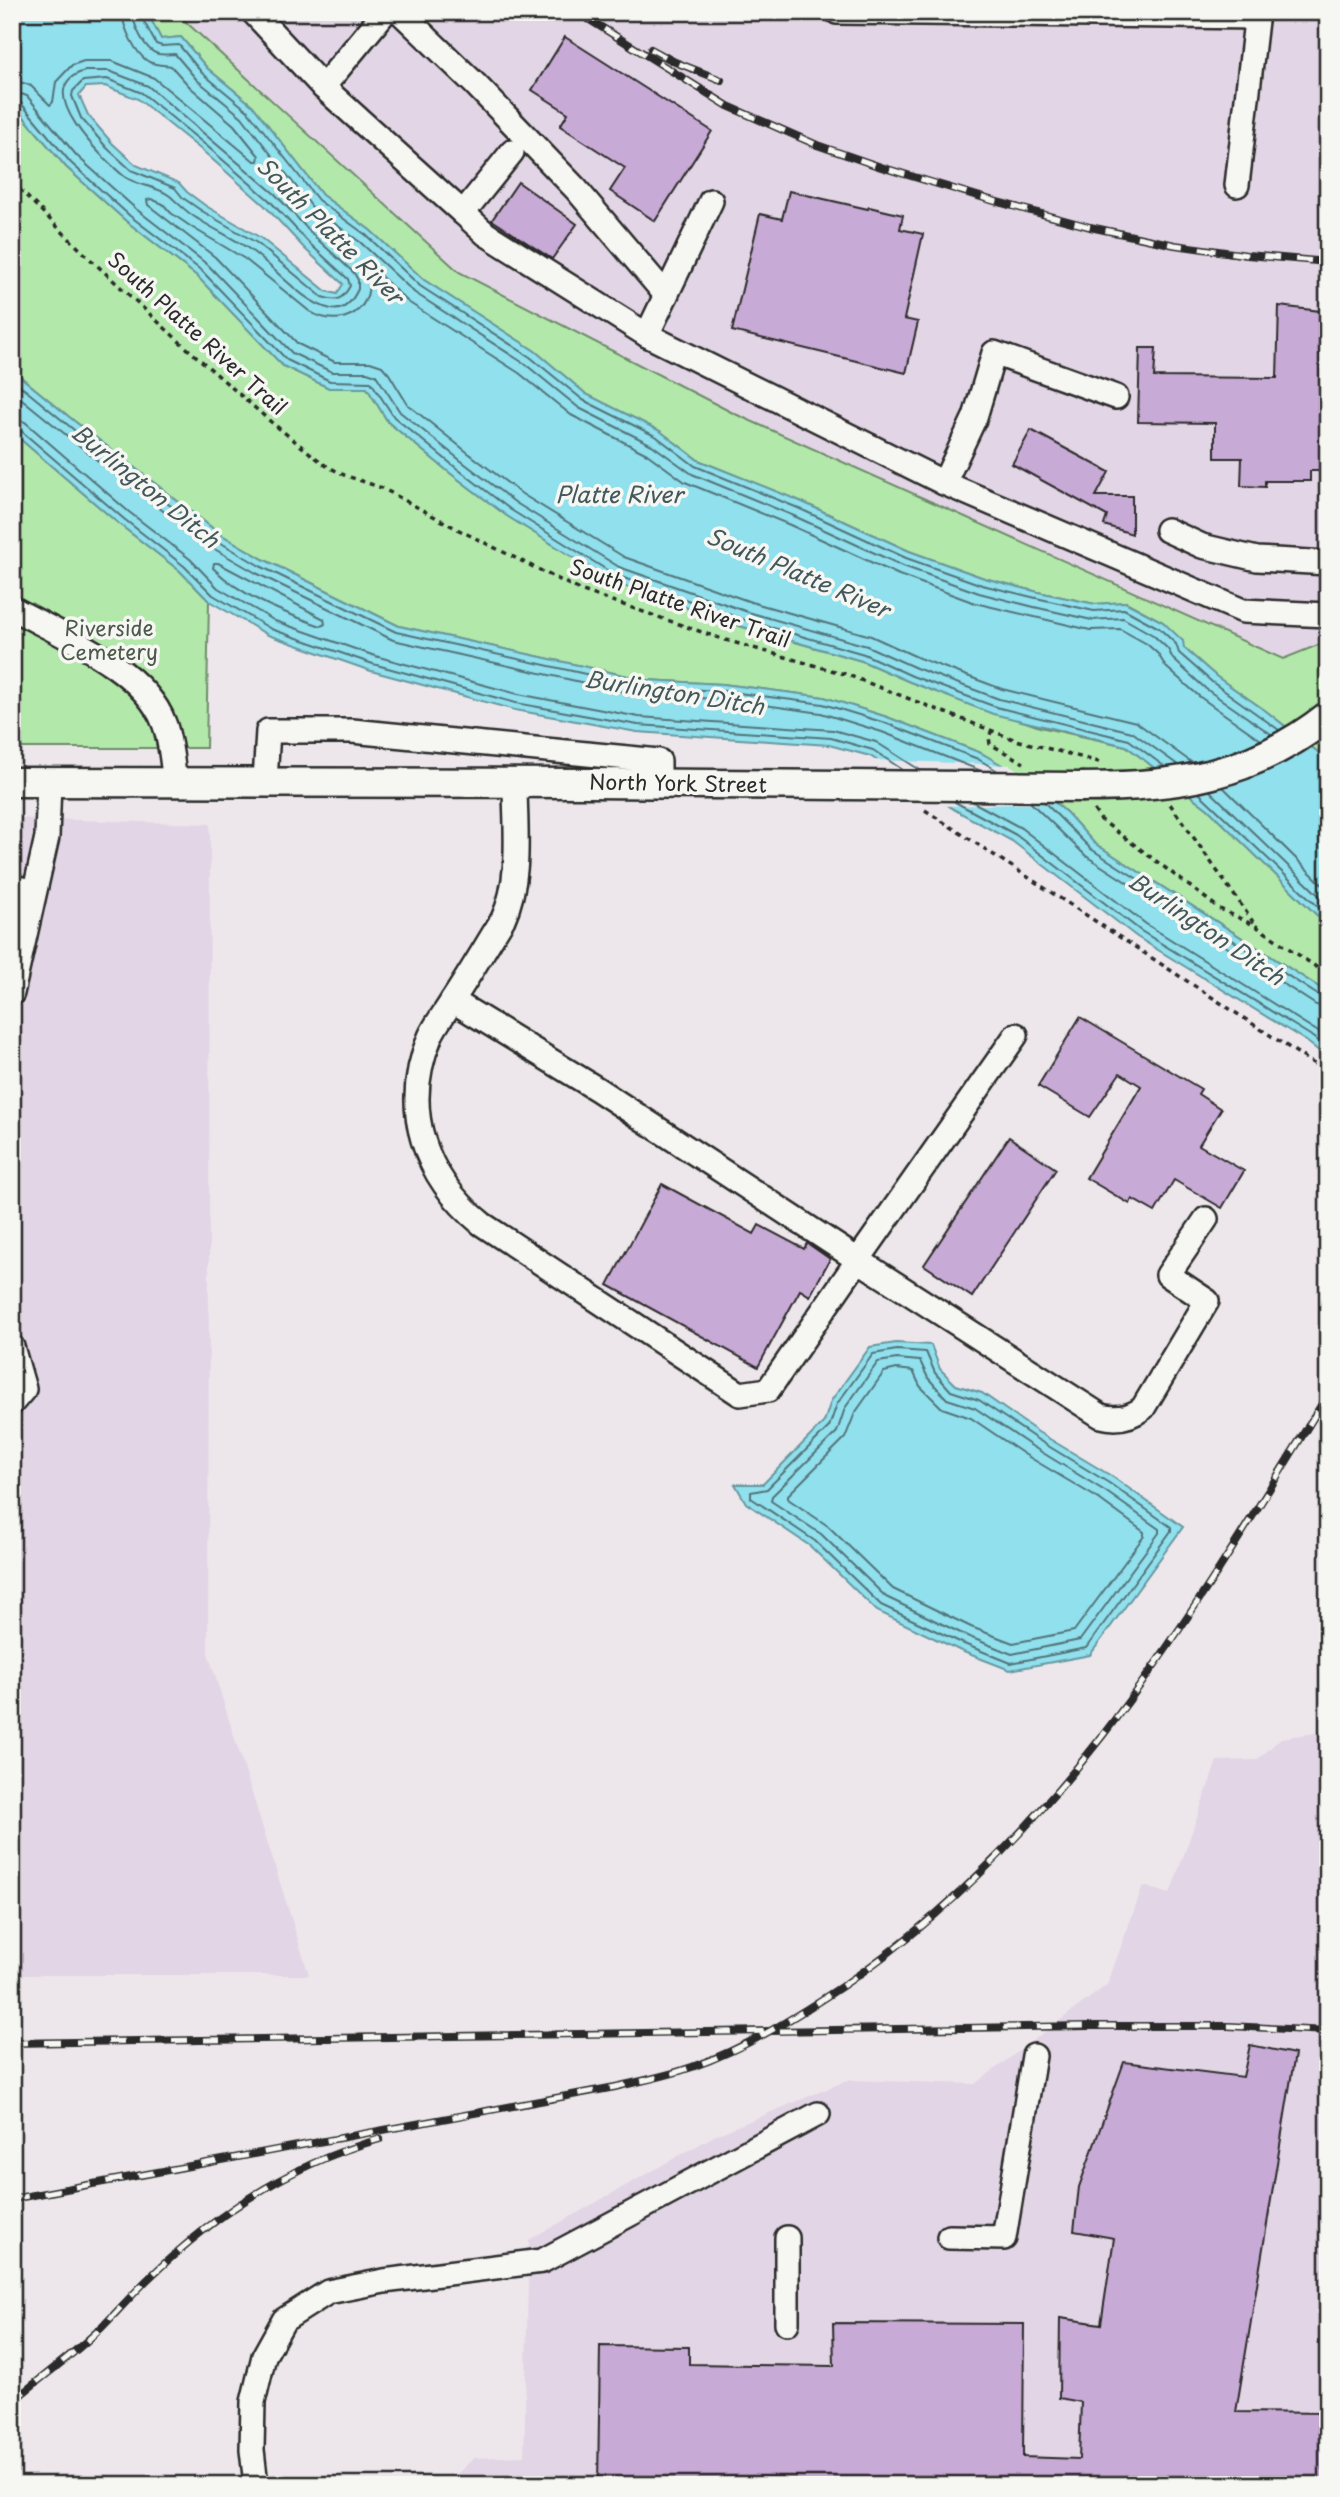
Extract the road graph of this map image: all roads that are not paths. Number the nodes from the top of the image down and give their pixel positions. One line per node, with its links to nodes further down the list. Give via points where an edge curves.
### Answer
1 (253, 12): 6 (lane)
2 (386, 12): 6 (lane)
3 (400, 12): 11 (lane, via 576,189)
4 (837, 12): 5 (lane)
5 (1257, 14): 8 (lane)
6 (323, 87): 10 (lane)
7 (512, 152): 10 (lane)
8 (1237, 185)
9 (711, 201): 11 (lane)
10 (463, 213): 12 (lane, via 486,234)
11 (666, 295): 12 (lane)
12 (647, 335): 14 (lane)
13 (1116, 397): 14 (lane, via 994,353 975,417)
14 (944, 483): 18 (lane, via 1242,611)
15 (1167, 530): 16 (lane, via 1202,546 1257,559)
16 (1328, 563)
17 (12, 608): 23 (lane, via 121,669 153,702 165,724)
18 (1328, 615)
19 (1328, 716): 25 (main road, North York Street, bridge, via 1277,749 1215,774 1086,796 1034,777 905,786)
20 (265, 781): 23 (main road, North York Street); 24 (main road, North York Street); 25 (lane, via 268,731 352,731 659,761)
21 (12, 782): 22 (main road, North York Street)
22 (49, 782): 23 (main road, North York Street); 26 (lane, via 47,837)
23 (175, 782)
24 (515, 783): 25 (main road, North York Street); 28 (lane, via 510,905)
25 (659, 784)
26 (23, 889): 27 (lane)
27 (12, 993)
28 (453, 1000): 31 (lane); 31 (lane, via 431,1034 418,1088 422,1137 444,1186 482,1224 740,1394 768,1390)
29 (1016, 1035): 31 (lane)
30 (1206, 1219): 31 (lane, via 1164,1283 1207,1301 1143,1408 1113,1419 1101,1416)
31 (858, 1260)
32 (12, 1349): 33 (lane, via 23,1389)
33 (12, 1404)
34 (1034, 2056): 36 (lane, via 1004,2238)
35 (818, 2114): 39 (lane, via 542,2261 328,2292 284,2320 264,2356 253,2402)
36 (949, 2237)
37 (787, 2238): 38 (lane)
38 (787, 2323)
39 (256, 2485)

